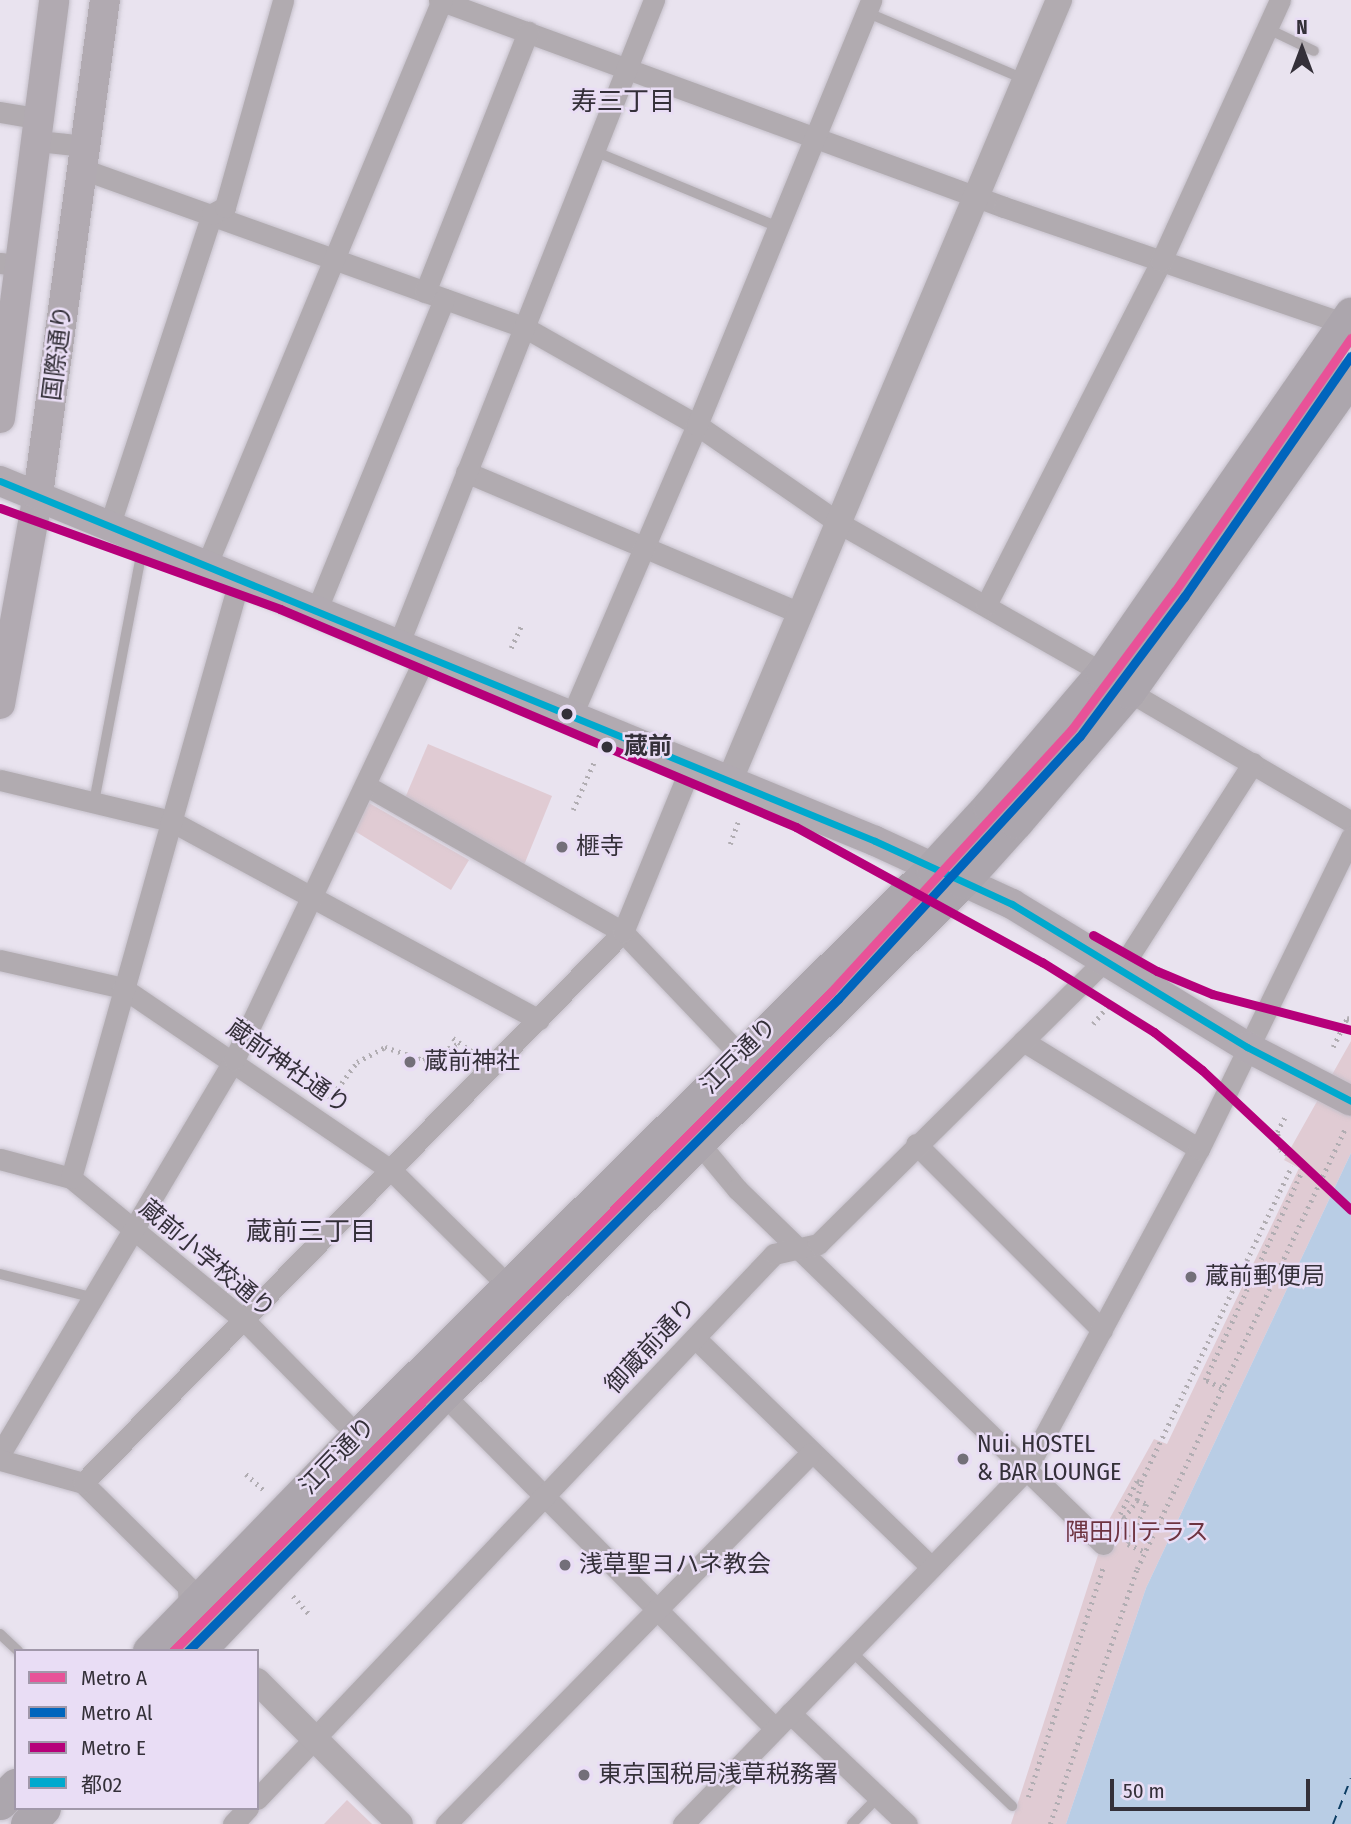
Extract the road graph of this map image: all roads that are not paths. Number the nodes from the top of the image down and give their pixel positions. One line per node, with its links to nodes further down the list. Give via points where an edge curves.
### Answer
1 (54, 0): 15 (main road, 国際通り)
2 (106, 0): 18 (main road, 国際通り)
3 (283, 0): 20 (street, via 225,207)
4 (441, 0): 10 (street); 22 (street)
5 (654, 0): 12 (street)
6 (1059, 0): 13 (street)
7 (1280, 0): 9 (street)
8 (868, 6): 13 (lane); 16 (street)
9 (1266, 28): 11 (lane); 23 (street)
10 (528, 32): 12 (street); 25 (street)
11 (1314, 51)
12 (627, 68): 16 (street); 17 (street)
13 (1025, 79): 19 (street)
14 (0, 112): 15 (street)
15 (40, 130): 18 (street); 24 (main road, 国際通り)
16 (812, 136): 19 (street); 21 (street)
17 (594, 151): 21 (lane); 27 (street)
18 (84, 157): 20 (street); 33 (main road, 国際通り)
19 (974, 196): 23 (street); 34 (street)
20 (212, 215): 22 (street); 35 (street)
21 (776, 226): 30 (street)
22 (332, 259): 25 (street); 38 (street)
23 (1161, 261): 26 (street); 40 (street)
24 (9, 264): 29 (main road, 国際通り)
25 (434, 296): 27 (street); 41 (street)
26 (1349, 323): 45 (highway, 江戸通り)
27 (524, 327): 30 (street); 31 (street)
28 (1351, 375): 45 (highway, 江戸通り)
29 (0, 418)
30 (697, 425): 34 (street); 37 (street)
31 (466, 472): 37 (street); 43 (street)
32 (0, 481): 33 (main road)
33 (38, 495): 35 (main road); 46 (main road, 国際通り)
34 (838, 523): 40 (street); 42 (street)
35 (110, 524): 36 (main road)
36 (145, 538): 38 (main road); 53 (lane)
37 (642, 548): 42 (street); 47 (street)
38 (207, 564): 39 (main road)
39 (240, 577): 41 (main road); 54 (street)
40 (986, 605): 45 (street)
41 (317, 609): 43 (main road)
42 (800, 613): 51 (street)
43 (399, 643): 44 (main road)
44 (427, 654): 47 (main road); 52 (street)
45 (1115, 682): 48 (street); 57 (highway, 江戸通り)
46 (0, 704)
47 (572, 715): 49 (main road)
48 (1254, 762): 55 (street); 61 (street, 御蔵前通り)
49 (691, 766): 51 (main road); 59 (street)
50 (0, 780): 53 (street)
51 (729, 782): 57 (main road)
52 (365, 785): 58 (street); 59 (street)
53 (94, 802): 54 (street)
54 (171, 821): 58 (street); 62 (street)
55 (1351, 822)
56 (1351, 837): 65 (street)
57 (947, 874): 61 (main road, via 1012,904); 66 (highway, 江戸通り); 69 (highway, 江戸通り)
58 (309, 899): 63 (street); 67 (street)
59 (623, 932): 63 (street); 66 (street)
60 (0, 960): 62 (street, 蔵前神社通り)
61 (1112, 966): 64 (street, 御蔵前通り); 65 (main road)
62 (123, 988): 67 (street, 蔵前神社通り); 74 (street)
63 (539, 1020): 73 (street)
64 (1023, 1041): 70 (street, 御蔵前通り); 71 (street)
65 (1247, 1047): 68 (main road); 71 (street)
66 (740, 1055): 78 (highway, 江戸通り)
67 (234, 1060): 73 (street, 蔵前神社通り); 75 (street)
68 (1351, 1101)
69 (698, 1142): 76 (street, via 737,1189); 83 (highway, 江戸通り)
70 (916, 1144): 76 (street, 御蔵前通り, via 818,1244); 81 (street)
71 (1199, 1149): 81 (street)
72 (0, 1159): 74 (street, 蔵前小学校通り)
73 (392, 1171): 78 (street, 蔵前神社通り); 80 (street)
74 (71, 1178): 75 (street, 蔵前小学校通り)
75 (130, 1230): 79 (street); 80 (street, 蔵前小学校通り)
76 (799, 1248): 82 (street, 御蔵前通り, via 774,1254); 88 (street)
77 (0, 1275): 79 (lane)
78 (507, 1285): 84 (highway, 江戸通り)
79 (91, 1297): 86 (street)
80 (244, 1320): 84 (street, 蔵前小学校通り); 89 (street)
81 (1102, 1331): 88 (street)
82 (695, 1338): 85 (street); 90 (street, 御蔵前通り)
83 (443, 1394): 90 (street); 95 (highway, 江戸通り)
84 (358, 1436): 95 (highway, 江戸通り)
85 (811, 1453): 92 (street); 93 (street)
86 (0, 1454)
87 (0, 1460): 89 (street)
88 (1026, 1470): 91 (street); 92 (street)
89 (83, 1483): 95 (street, via 188,1587)
90 (544, 1497): 93 (street); 102 (street, 御蔵前通り)
91 (1108, 1547)
92 (931, 1567): 98 (street)
93 (658, 1607): 101 (street); 112 (street)
94 (0, 1634): 96 (lane)
95 (206, 1637): 97 (highway, 江戸通り)
96 (16, 1649)
97 (158, 1649)
98 (850, 1650): 100 (street); 107 (lane)
99 (259, 1683): 102 (street)
100 (790, 1713): 101 (street); 105 (street)
101 (775, 1728): 109 (street)
102 (315, 1739): 104 (street, 御蔵前通り); 111 (street)
103 (14, 1788): 106 (highway)
104 (259, 1797)
105 (878, 1797): 113 (lane); 114 (street)
106 (0, 1802)
107 (1018, 1807)
108 (246, 1810): 110 (street)
109 (691, 1821)
110 (233, 1824)
111 (400, 1824)
112 (446, 1824)
113 (852, 1824)
114 (906, 1824)

